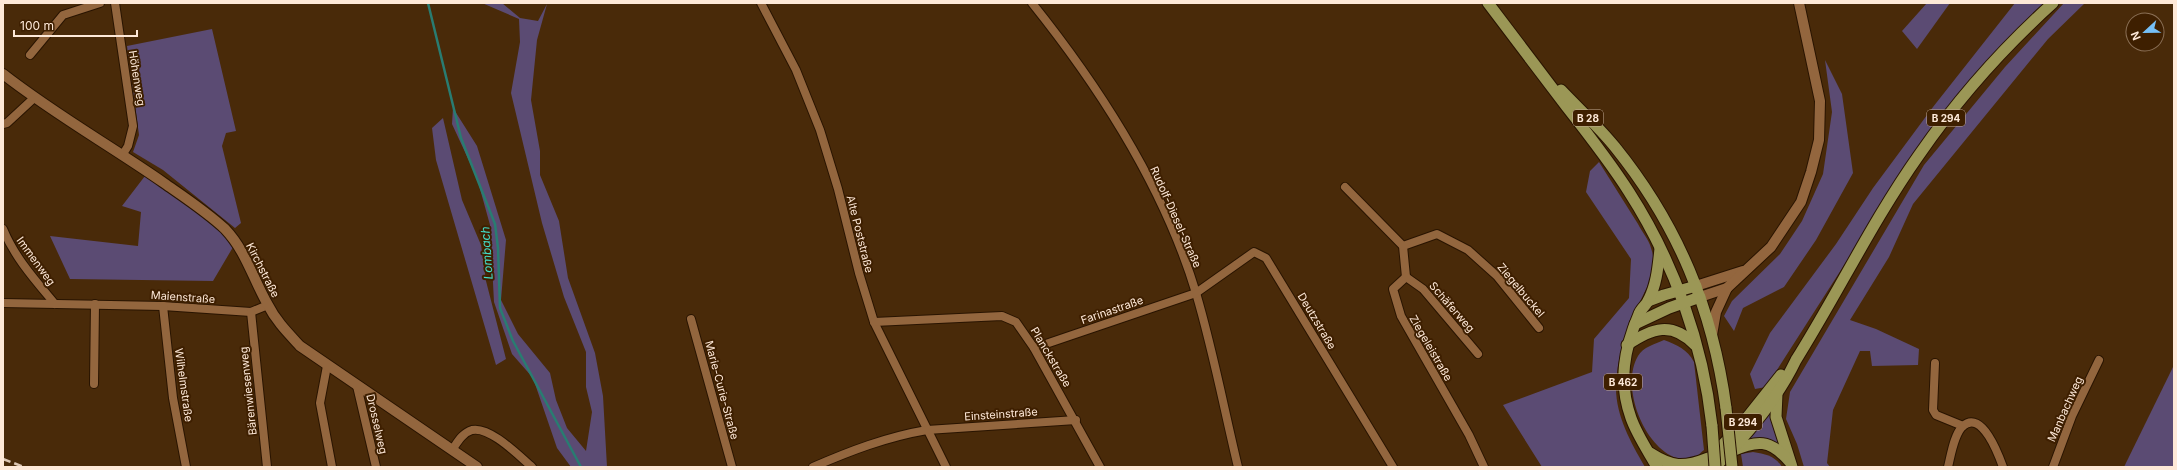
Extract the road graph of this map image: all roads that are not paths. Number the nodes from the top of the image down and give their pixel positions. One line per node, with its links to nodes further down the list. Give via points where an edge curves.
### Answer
1 (100, 3): 8 (street, via 63,15)
2 (115, 3): 13 (street, Höhenweg, via 134,126)
3 (761, 3): 34 (street, Alte Poststraße, via 796,70 820,130)
4 (1032, 3): 23 (street, Rudolf-Diesel-Straße, via 1084,71 1138,159 1178,242)
5 (1488, 3): 9 (main road, B 28)
6 (1799, 3): 18 (street, via 1820,101 1819,140 1812,172 1801,202 1771,247)
7 (2053, 3): 42 (main road, B 294, via 1989,67 1918,155)
8 (30, 55)
9 (1531, 60): 17 (main road, B 28, via 1630,192); 20 (main road, B 28, via 1614,146 1628,164 1663,215)
10 (3, 74): 11 (street, Kirchstraße)
11 (34, 98): 12 (street); 13 (street, Kirchstraße)
12 (3, 124)
13 (123, 154): 30 (street, Kirchstraße, via 186,198 223,228 247,260)
14 (1345, 187): 16 (street)
15 (3, 229): 28 (street, Immenweg, via 27,270)
16 (1403, 246): 19 (street); 36 (street, Ziegelbuckel, via 1437,234 1468,250 1497,276)
17 (1660, 247): 22 (main road, B 28); 25 (main road, via 1657,278)
18 (1747, 269): 20 (street); 21 (street)
19 (1406, 277): 41 (street, Schäferweg, via 1423,289); 69 (street, Ziegeleistraße, via 1394,290 1400,316 1469,435)
20 (1696, 286): 22 (main road); 24 (main road, B 28)
21 (1726, 288): 24 (street); 37 (street, via 1716,312)
22 (1679, 291): 25 (main road); 27 (main road, B 28)
23 (1196, 293): 40 (street, Farinastraße); 67 (street, Rudolf-Diesel-Straße); 68 (street, Deutzstraße, via 1254,252 1266,258)
24 (1700, 297): 27 (main road); 37 (main road, B 28)
25 (1648, 301): 35 (main road, B 462)
26 (3, 303): 28 (street, Maienstraße)
27 (1683, 303): 35 (main road); 39 (main road, B 28)
28 (55, 304): 29 (street, Maienstraße)
29 (95, 304): 31 (street, Maienstraße); 46 (street)
30 (268, 305): 32 (street, Maienstraße); 45 (street, Kirchstraße, via 282,328 300,346)
31 (163, 306): 32 (street, Maienstraße); 57 (street, Wilhelmstraße, via 173,398)
32 (251, 312): 58 (street, Bärenwiesenweg)
33 (691, 319): 63 (street, Marie-Curie-Straße)
34 (874, 322): 40 (street, Planckstraße, via 1002,316 1016,322); 51 (street, Alte Poststraße)
35 (1634, 324): 38 (main road, B 462)
36 (1539, 328)
37 (1712, 335): 72 (main road, B 28, bridge, via 1726,408)
38 (1627, 345): 39 (main road, via 1651,331 1663,329 1686,335); 54 (main road, B 462, via 1623,382 1626,400 1631,419)
39 (1697, 346): 55 (main road, B 28, bridge, via 1707,390)
40 (1034, 348): 49 (street, Planckstraße)
41 (1478, 354)
42 (1796, 360): 48 (main road, B 294, via 1788,378); 55 (main road, B 294)
43 (2099, 360): 75 (street, Manbachweg, via 2072,416)
44 (1935, 363): 50 (street, via 1933,410 1936,415)
45 (327, 366): 47 (street, Kirchstraße); 59 (street, via 320,403)
46 (94, 384)
47 (357, 386): 52 (street, Kirchstraße); 60 (street, Drosselweg)
48 (1777, 392): 53 (main road, B 294); 56 (main road, via 1776,417)
49 (1076, 420): 51 (street, Einsteinstraße); 66 (street, Planckstraße)
50 (1963, 426): 73 (street); 74 (street, via 1977,425 1985,429)
51 (927, 430): 64 (street, Einsteinstraße, via 877,441); 65 (street, Alte Poststraße)
52 (452, 450): 61 (street, Kirchstraße); 62 (street, via 462,436 471,430 482,431 508,446)
53 (1730, 452): 55 (main road, B 294); 56 (main road, via 1747,444 1759,442 1777,448)
54 (1649, 453): 55 (main road, via 1665,462 1680,466); 70 (main road)
55 (1714, 463): 71 (main road, B 294)
56 (1791, 465)
57 (186, 467)
58 (268, 467)
59 (332, 467)
60 (376, 467)
61 (477, 467)
62 (532, 467)
63 (732, 467)
64 (812, 467)
65 (946, 467)
66 (1100, 467)
67 (1238, 467)
68 (1393, 467)
69 (1484, 467)
70 (1657, 467)
71 (1702, 467)
72 (1732, 467)
73 (1948, 467)
74 (2003, 467)
75 (2053, 467)

